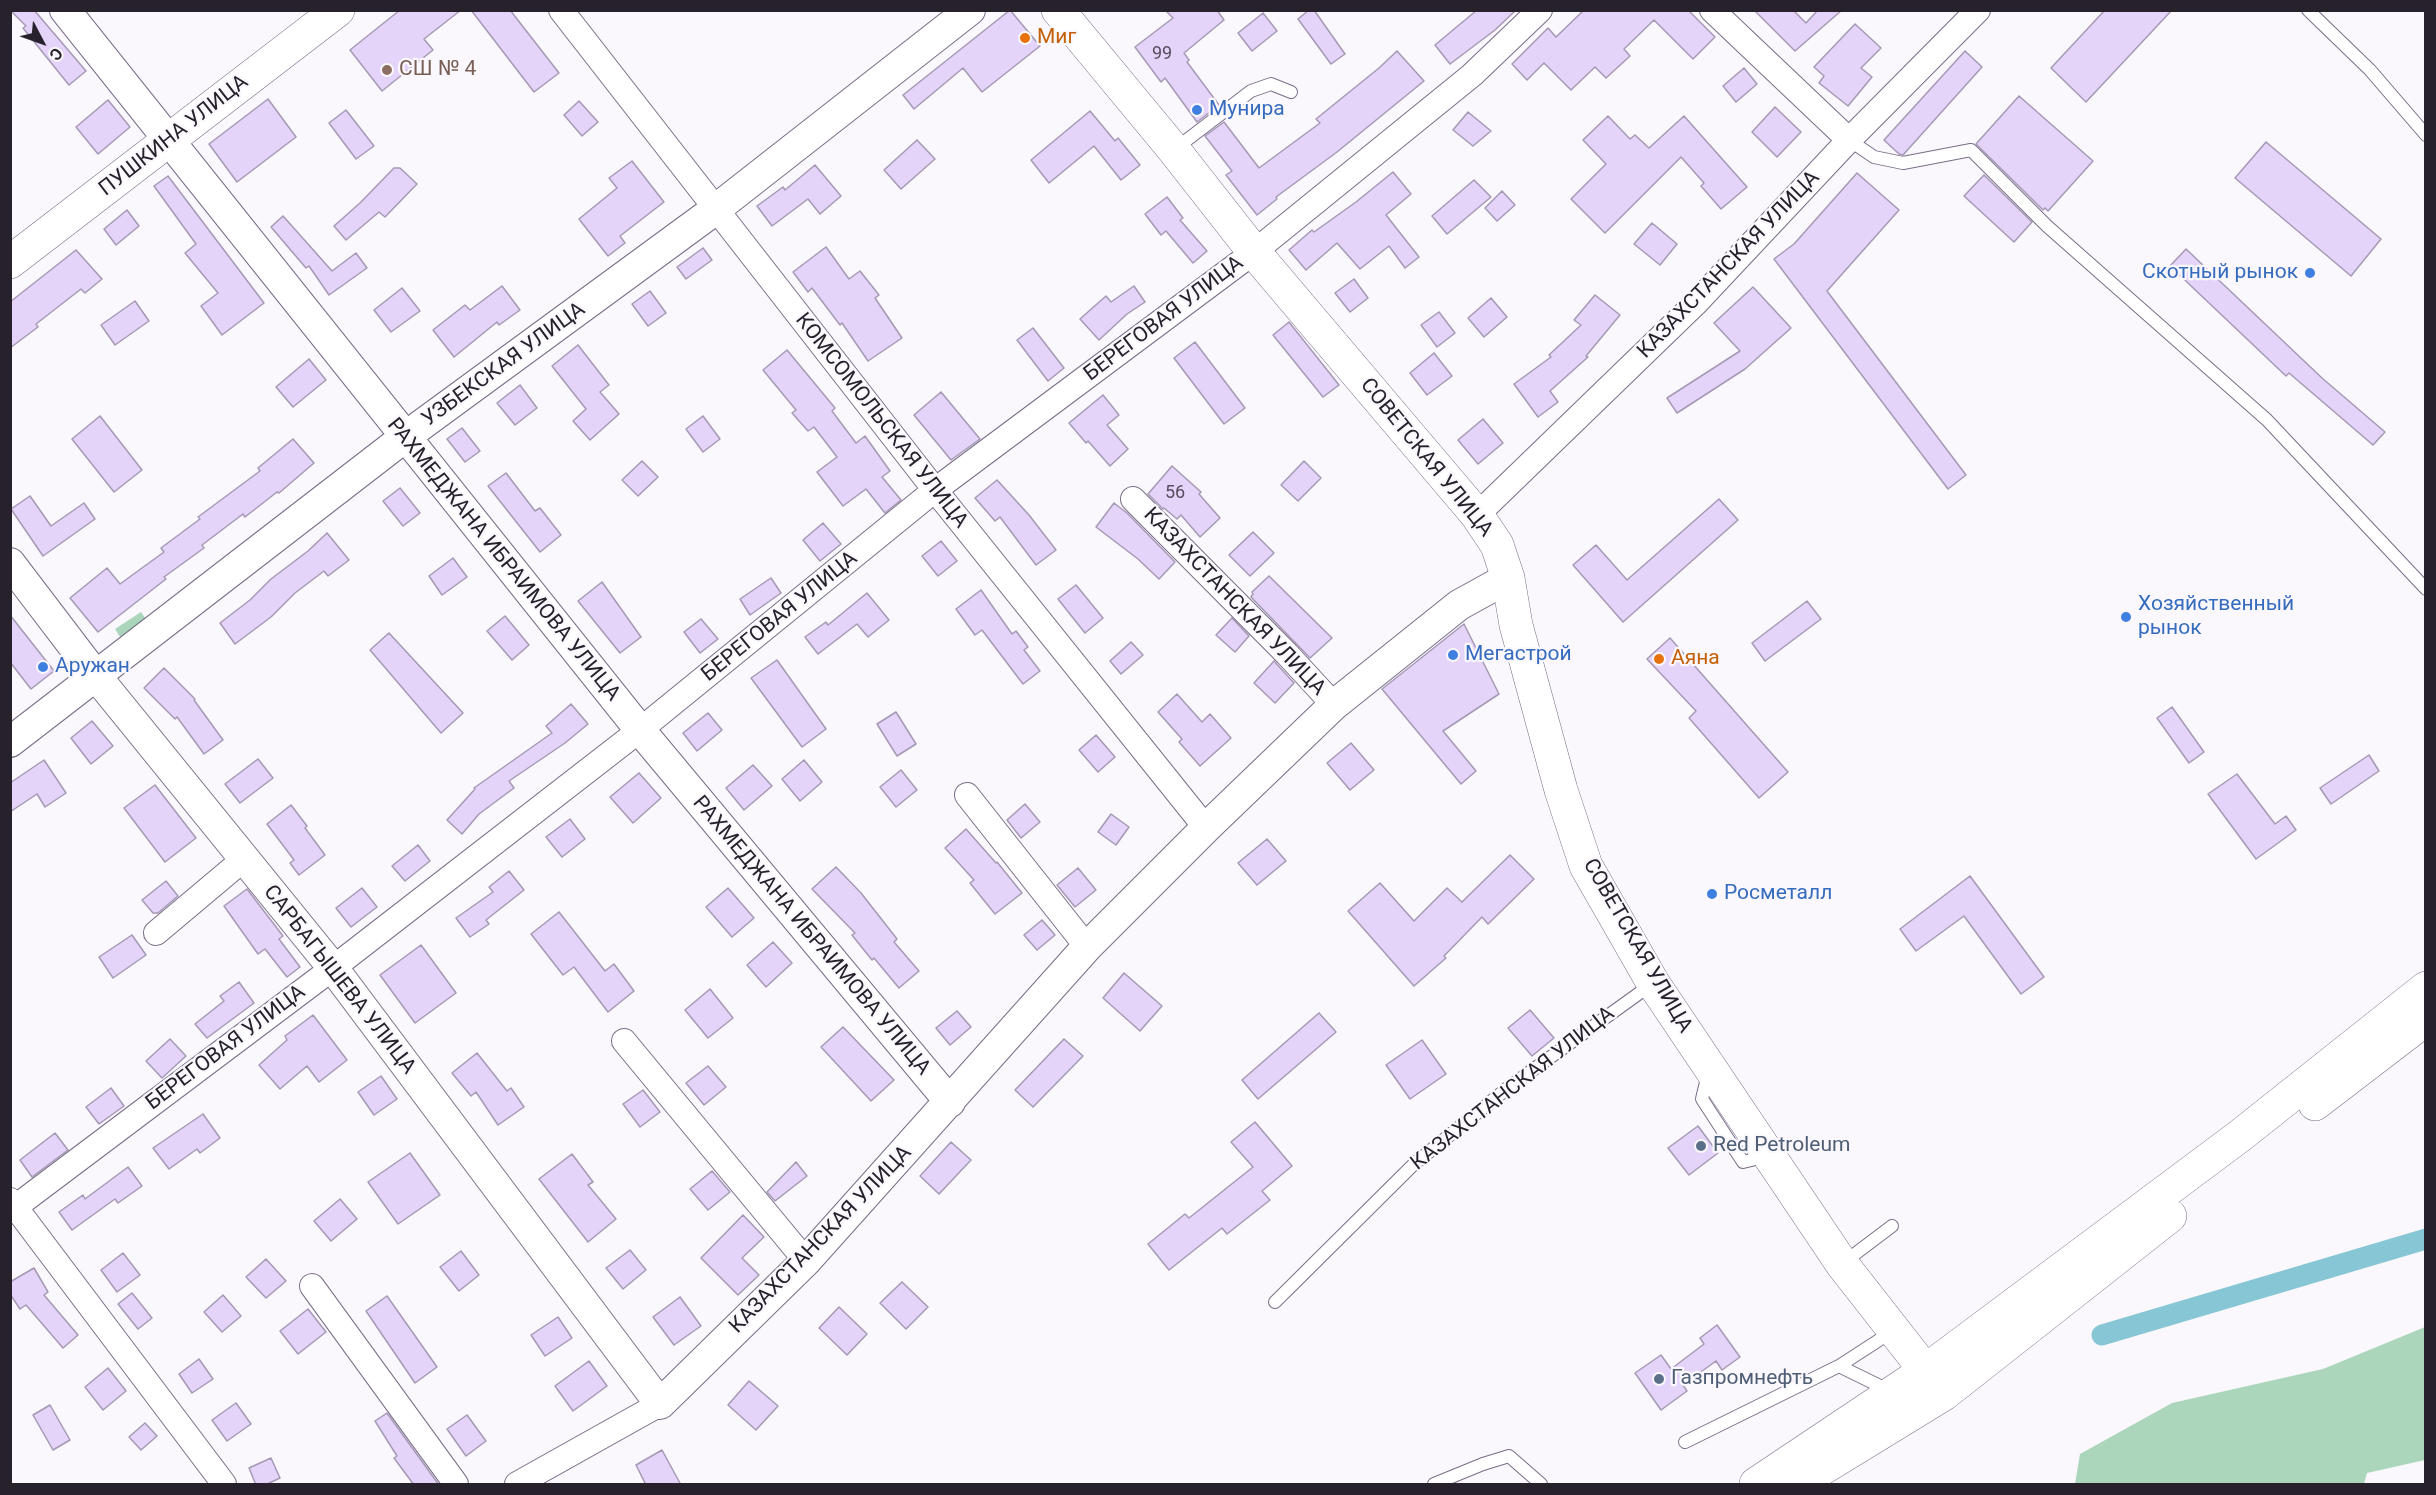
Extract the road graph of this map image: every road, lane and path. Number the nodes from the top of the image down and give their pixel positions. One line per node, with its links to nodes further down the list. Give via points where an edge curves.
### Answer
1 (65, 10): 13 (street, РАХМЕДЖАНА ИБРАИМОВА УЛИЦА)
2 (338, 10): 13 (main road, ПУШКИНА УЛИЦА)
3 (561, 10): 15 (street, КОМСОМОЛЬСКАЯ УЛИЦА)
4 (970, 10): 15 (street, УЗБЕКСКАЯ УЛИЦА)
5 (1058, 10): 14 (main road, СОВЕТСКАЯ УЛИЦА)
6 (1540, 10): 16 (street, БЕРЕГОВАЯ УЛИЦА, via 1472,75)
7 (1712, 10): 12 (street)
8 (1977, 10): 12 (street, КАЗАХСТАНСКАЯ УЛИЦА)
9 (2308, 10): 11 (lane, via 2370,70)
10 (1291, 92): 14 (lane, via 1271,84 1251,91)
11 (2426, 135)
12 (1848, 140): 21 (street, КАЗАХСТАНСКАЯ УЛИЦА, via 1695,304); 24 (lane, via 1874,157 1903,163 1971,150 2047,226 2267,420)
13 (169, 141): 17 (main road, ПУШКИНА УЛИЦА); 18 (street, РАХМЕДЖАНА ИБРАИМОВА УЛИЦА)
14 (1174, 150): 16 (main road, СОВЕТСКАЯ УЛИЦА)
15 (716, 209): 18 (street, УЗБЕКСКАЯ УЛИЦА); 19 (street, КОМСОМОЛЬСКАЯ УЛИЦА)
16 (1254, 252): 19 (street, БЕРЕГОВАЯ УЛИЦА); 21 (main road, СОВЕТСКАЯ УЛИЦА)
17 (10, 262)
18 (405, 437): 25 (street, УЗБЕКСКАЯ УЛИЦА); 27 (street, РАХМЕДЖАНА ИБРАИМОВА УЛИЦА)
19 (935, 490): 27 (street, БЕРЕГОВАЯ УЛИЦА); 30 (street, КОМСОМОЛЬСКАЯ УЛИЦА)
20 (1133, 499): 26 (street, КАЗАХСТАНСКАЯ УЛИЦА)
21 (1477, 515): 23 (main road, СОВЕТСКАЯ УЛИЦА, via 1497,544)
22 (10, 562): 25 (street, САРБАГЫШЕВА УЛИЦА)
23 (1508, 578): 26 (street, КАЗАХСТАНСКАЯ УЛИЦА, via 1459,605); 35 (main road, СОВЕТСКАЯ УЛИЦА, via 1519,636 1586,866)
24 (2426, 589)
25 (96, 676): 28 (street, УЗБЕКСКАЯ УЛИЦА); 31 (street, САРБАГЫШЕВА УЛИЦА)
26 (1334, 705): 30 (street, КАЗАХСТАНСКАЯ УЛИЦА)
27 (640, 730): 34 (street, БЕРЕГОВАЯ УЛИЦА); 39 (street, РАХМЕДЖАНА ИБРАИМОВА УЛИЦА)
28 (10, 742)
29 (967, 795): 33 (street)
30 (1206, 828): 33 (street, КАЗАХСТАНСКАЯ УЛИЦА)
31 (244, 859): 32 (street); 34 (street, САРБАГЫШЕВА УЛИЦА)
32 (156, 933)
33 (1087, 947): 39 (street, КАЗАХСТАНСКАЯ УЛИЦА)
34 (333, 968): 40 (street, БЕРЕГОВАЯ УЛИЦА); 50 (street, САРБАГЫШЕВА УЛИЦА)
35 (1653, 983): 43 (main road, СОВЕТСКАЯ УЛИЦА); 45 (lane, КАЗАХСТАНСКАЯ УЛИЦА, via 1509,1087 1414,1164)
36 (2426, 988): 48 (main road)
37 (2426, 1019): 48 (main road)
38 (624, 1041): 42 (street)
39 (950, 1102): 42 (street, КАЗАХСТАНСКАЯ УЛИЦА)
40 (12, 1206): 52 (street)
41 (1892, 1226): 43 (lane)
42 (806, 1262): 50 (street, КАЗАХСТАНСКАЯ УЛИЦА)
43 (1842, 1264): 46 (main road, СОВЕТСКАЯ УЛИЦА)
44 (312, 1286): 53 (street)
45 (1275, 1302)
46 (1894, 1330): 47 (lane); 48 (main road, СОВЕТСКАЯ УЛИЦА)
47 (1839, 1366): 49 (lane); 51 (lane)
48 (1935, 1382): 49 (main road); 58 (main road)
49 (1894, 1393): 57 (main road)
50 (660, 1404): 54 (street, КАЗАХСТАНСКАЯ УЛИЦА)
51 (1685, 1442)
52 (224, 1485)
53 (456, 1485)
54 (517, 1485)
55 (1434, 1485): 56 (lane, via 1509,1456)
56 (1541, 1485)
57 (1756, 1485)
58 (1797, 1485)

